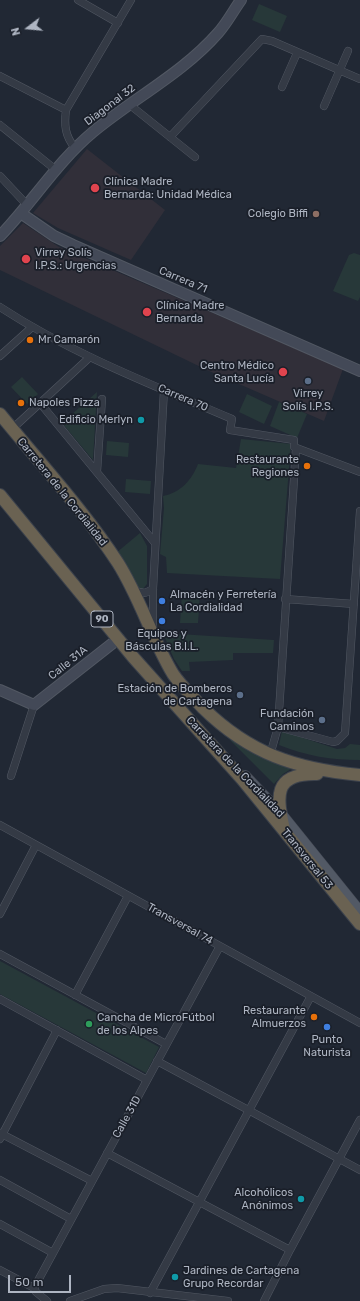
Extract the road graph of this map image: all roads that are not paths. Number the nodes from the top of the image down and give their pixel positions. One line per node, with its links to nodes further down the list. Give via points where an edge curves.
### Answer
1 (78, 0): 4 (street)
2 (131, 0): 4 (street)
3 (241, 0): 11 (street, Diagonal 32, via 219,32 198,54)
4 (118, 23): 13 (street)
5 (348, 51): 7 (street)
6 (297, 53): 7 (street); 10 (street); 15 (street, via 268,40 260,40)
7 (339, 70): 9 (street); 12 (street)
8 (0, 76): 13 (street)
9 (360, 79)
10 (282, 87)
11 (130, 105): 15 (street); 16 (street, Diagonal 32, via 92,132)
12 (324, 106)
13 (66, 110): 16 (street, via 66,133)
14 (0, 125): 18 (street)
15 (170, 137): 17 (street)
16 (75, 148): 18 (street, Diagonal 32)
17 (195, 157)
18 (56, 170): 20 (street, Diagonal 32)
19 (0, 176): 20 (street)
20 (25, 210): 21 (street, Diagonal 32); 26 (street, Carrera 71, via 49,233 73,245)
21 (0, 236)
22 (0, 308): 23 (street, Carrera 70)
23 (31, 328): 24 (street); 25 (street, Carrera 70)
24 (0, 356)
25 (90, 357): 27 (street, Carrera 70); 29 (street)
26 (360, 371)
27 (164, 390): 32 (street, Carrera 70, via 232,419 230,430 294,440); 37 (street)
28 (102, 399): 33 (street)
29 (40, 403): 31 (street); 33 (street)
30 (0, 414): 31 (highway, Carretera de la Cordialidad)
31 (12, 429): 39 (highway, Carretera de la Cordialidad, via 93,529 118,563)
32 (296, 448): 34 (street, Carrera 70); 40 (street)
33 (96, 472): 37 (street)
34 (360, 472)
35 (0, 496): 44 (highway, Carretera de la Cordialidad / 90)
36 (360, 511): 41 (street)
37 (155, 543): 38 (street)
38 (153, 588): 39 (street, via 145,593); 43 (street)
39 (134, 591): 43 (highway, Carretera de la Cordialidad)
40 (285, 599): 41 (street); 47 (street)
41 (354, 604): 42 (street)
42 (356, 624): 47 (street, via 345,733 337,742)
43 (153, 633): 49 (highway, Carretera de la Cordialidad, via 174,675 198,702 230,732)
44 (118, 639): 46 (street, Calle 31A); 48 (highway, Carretera de la Cordialidad / 90)
45 (0, 690): 46 (street)
46 (34, 706): 52 (street)
47 (278, 727): 49 (street)
48 (208, 739): 53 (main road, Carretera de la Cordialidad / 90); 55 (highway, Transversal 53 / 90)
49 (270, 755): 50 (highway, Carretera de la Cordialidad, via 300,766)
50 (346, 774): 51 (highway, Carretera de la Cordialidad); 53 (highway, via 310,774 294,777 280,790 278,799)
51 (360, 775)
52 (11, 776)
53 (281, 814): 55 (highway); 58 (main road, Carretera de la Cordialidad / 90)
54 (0, 825): 56 (street, Transversal 74)
55 (284, 831): 60 (highway, Transversal 53 / 90)
56 (36, 845): 57 (street, Transversal 74); 59 (street)
57 (128, 896): 61 (street, Transversal 74); 63 (street)
58 (360, 912)
59 (0, 914)
60 (360, 924)
61 (220, 946): 64 (street, Transversal 74); 68 (street, Calle 31D)
62 (0, 954): 63 (street)
63 (75, 995): 68 (street)
64 (311, 996): 66 (street, Transversal 74); 71 (street)
65 (0, 999): 67 (street)
66 (360, 1022)
67 (57, 1030): 70 (street); 73 (street)
68 (166, 1044): 69 (street, Calle 31D)
69 (157, 1061): 70 (street, Calle 31D); 71 (street)
70 (147, 1080): 74 (street, Calle 31D)
71 (249, 1110): 75 (street); 79 (street)
72 (360, 1120): 75 (street)
73 (1, 1135): 78 (street)
74 (107, 1153): 78 (street, Calle 31D); 79 (street)
75 (339, 1159): 76 (street); 82 (street)
76 (360, 1170)
77 (0, 1180): 80 (street)
78 (92, 1181): 80 (street, Calle 31D)
79 (199, 1202): 82 (street); 86 (street)
80 (71, 1219): 83 (street, Calle 31D)
81 (0, 1224): 83 (street)
82 (290, 1250): 90 (street)
83 (53, 1253): 85 (street, Calle 31D)
84 (0, 1270): 85 (street)
85 (34, 1288): 87 (street)
86 (150, 1293): 88 (street, via 116,1288 104,1289); 89 (street)
87 (47, 1301)
88 (70, 1301)
89 (228, 1301)
90 (264, 1301)

